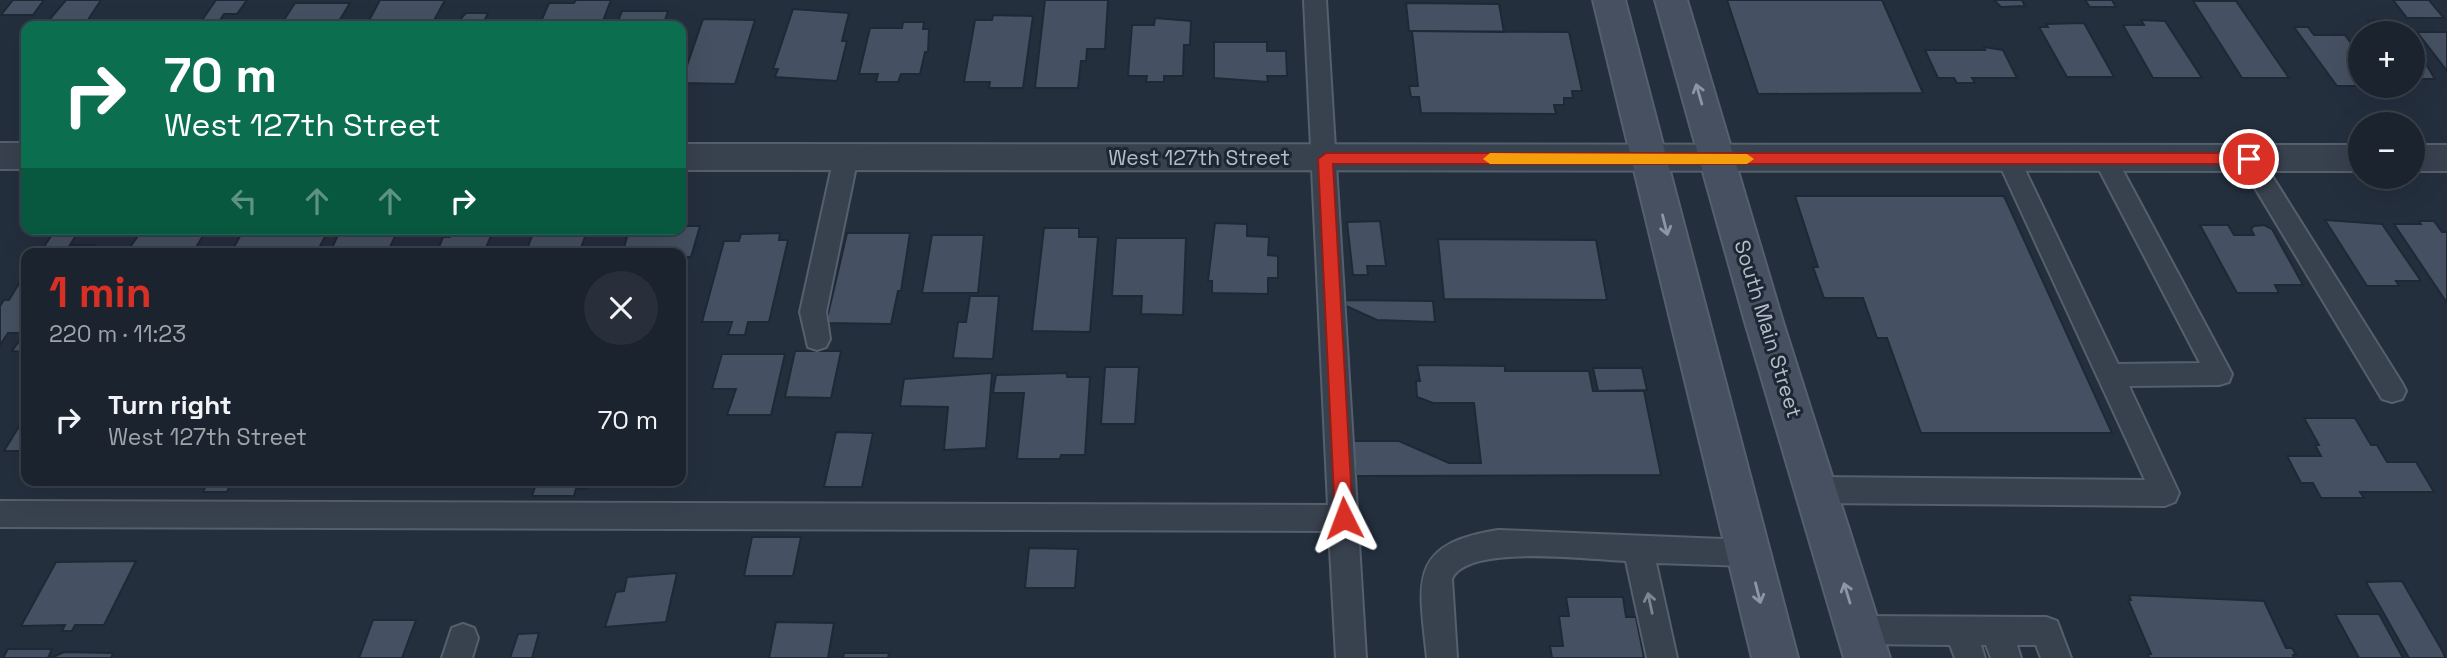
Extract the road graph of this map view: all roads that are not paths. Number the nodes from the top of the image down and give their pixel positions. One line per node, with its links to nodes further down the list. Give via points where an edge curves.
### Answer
1 (1315, 0): 11 (lane)
2 (1609, 0): 12 (main road)
3 (1671, 0): 13 (main road, South Main Street, one-way to 3)
4 (0, 156): 5 (street)
5 (21, 156)
6 (686, 157): 7 (street, West 127th Street)
7 (846, 158): 11 (street, West 127th Street); 17 (lane, via 813,312)
8 (2348, 158): 16 (street, West 127th Street)
9 (2425, 158): 10 (street)
10 (2447, 158)
11 (1326, 159): 12 (street, West 127th Street); 22 (lane)
12 (1648, 159): 13 (street, West 127th Street); 24 (main road, one-way to 24)
13 (1718, 159): 14 (street, West 127th Street); 20 (main road, South Main Street)
14 (2009, 159): 15 (street, West 127th Street); 18 (lane)
15 (2105, 159): 16 (street, West 127th Street); 18 (lane, via 2219,374)
16 (2249, 159): 19 (lane)
17 (817, 339)
18 (2108, 374): 20 (lane, via 2165,493)
19 (2392, 391)
20 (1816, 490): 25 (main road, South Main Street, one-way to 20)
21 (0, 514): 22 (lane)
22 (1344, 518): 28 (lane)
23 (1638, 549): 24 (lane); 29 (lane, via 1498,543 1455,552 1441,563 1436,579); 30 (lane, one-way to 23)
24 (1748, 553): 31 (main road, one-way to 31)
25 (1863, 644): 26 (lane)
26 (1965, 645): 27 (lane)
27 (2001, 645): 32 (lane, via 2046,631)
28 (1351, 658)
29 (1442, 658)
30 (1662, 658)
31 (1775, 658)
32 (2056, 658)

